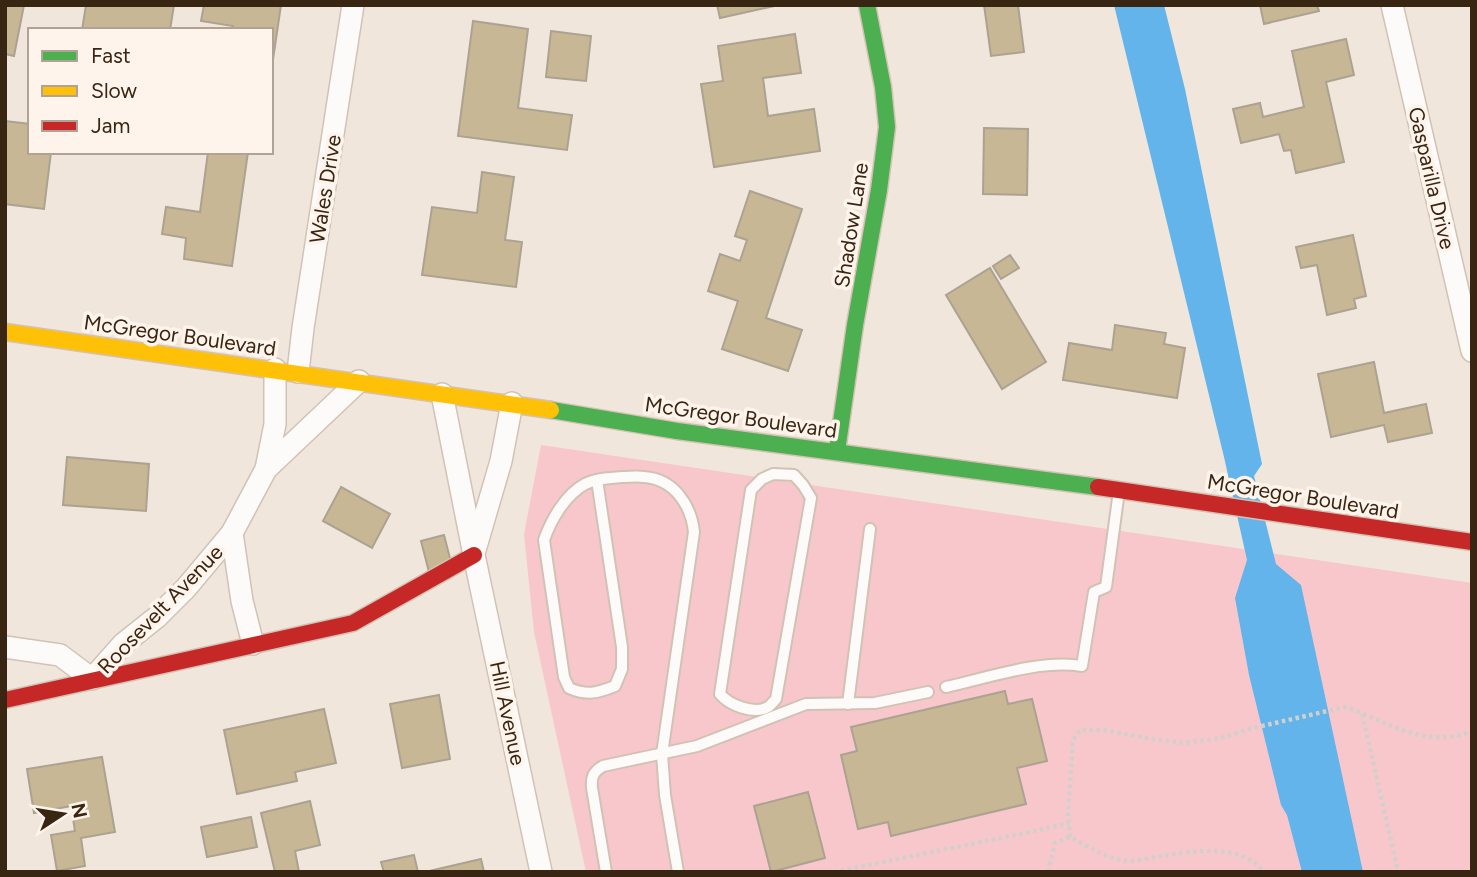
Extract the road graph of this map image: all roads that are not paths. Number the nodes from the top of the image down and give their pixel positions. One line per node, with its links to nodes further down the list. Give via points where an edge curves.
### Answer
1 (353, 5): 7 (street, Wales Drive)
2 (867, 5): 11 (main road, Shadow Lane, via 887,127)
3 (1392, 5): 5 (street, Gasparilla Drive)
4 (5, 332): 6 (main road, McGregor Boulevard)
5 (1472, 351)
6 (275, 369): 7 (main road, McGregor Boulevard); 13 (street, Roosevelt Avenue, via 275,424)
7 (299, 372): 8 (main road, McGregor Boulevard)
8 (359, 381): 9 (main road, McGregor Boulevard); 13 (street)
9 (442, 394): 10 (main road, McGregor Boulevard); 19 (street, Hill Avenue)
10 (512, 403): 12 (main road, McGregor Boulevard, via 668,430); 19 (street, Hill Avenue)
11 (837, 451): 12 (main road, McGregor Boulevard); 15 (main road, McGregor Boulevard)
12 (788, 460): 27 (lane, via 811,498 776,699 767,708); 27 (lane, via 751,490 720,694)
13 (266, 469): 17 (street, Roosevelt Avenue)
14 (597, 480): 14 (lane, via 622,669 615,685 581,693 569,688 564,677 544,540 565,501); 29 (lane, via 646,477 664,482 681,496 693,523)
15 (1119, 490): 18 (main road, McGregor Boulevard); 23 (lane, via 1106,587 1094,592 1082,666 1047,664)
16 (870, 529): 26 (lane)
17 (232, 533): 20 (street); 22 (street, Roosevelt Avenue, via 186,588)
18 (1472, 542)
19 (474, 555): 20 (main road, via 353,623); 30 (street, Hill Avenue)
20 (253, 644): 22 (main road)
21 (5, 647): 22 (street, Roosevelt Avenue, via 60,655)
22 (92, 679): 25 (main road)
23 (946, 687)
24 (928, 692): 26 (lane)
25 (5, 700)
26 (848, 704): 28 (lane, via 806,704)
27 (746, 708): 28 (lane)
28 (744, 727): 29 (lane)
29 (662, 754): 31 (lane, via 595,771 592,788); 32 (lane)
30 (541, 872)
31 (606, 872)
32 (678, 872)

